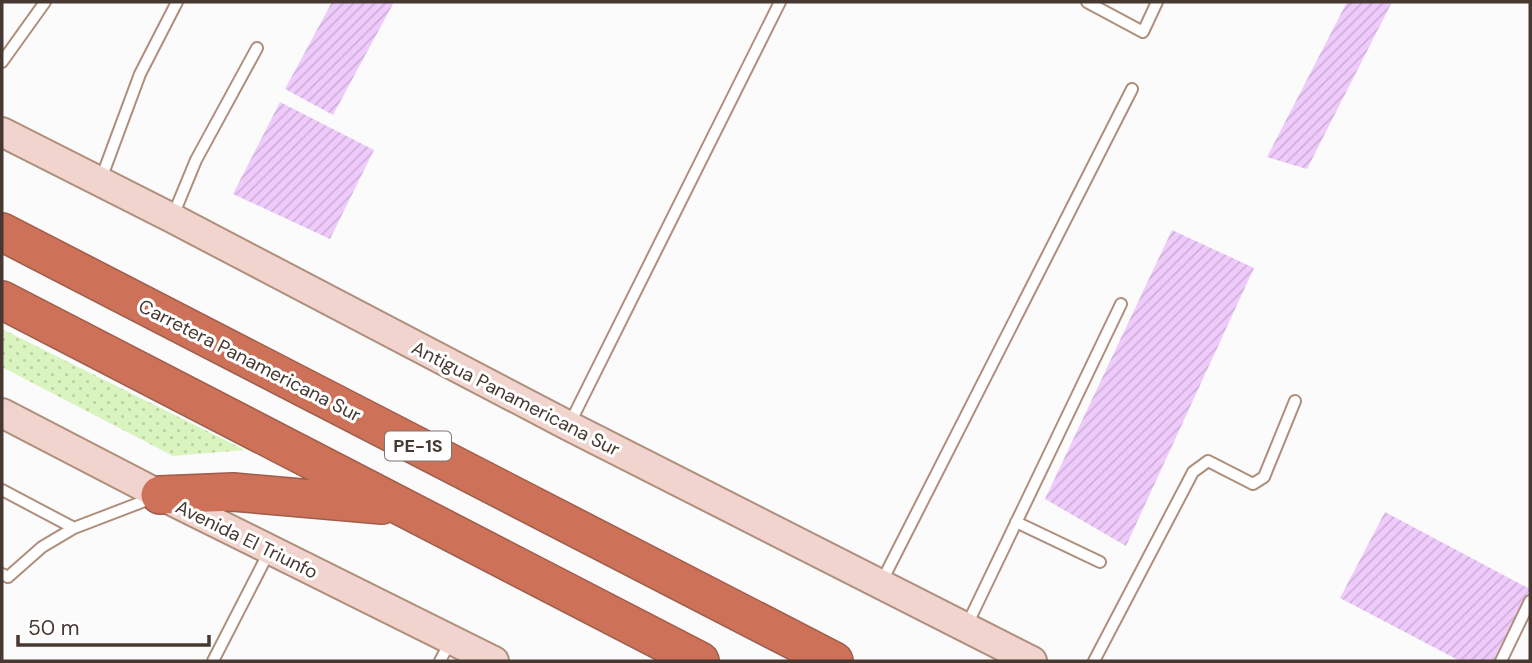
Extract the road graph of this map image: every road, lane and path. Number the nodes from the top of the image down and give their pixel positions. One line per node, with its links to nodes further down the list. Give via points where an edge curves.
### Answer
1 (45, 2): 7 (lane)
2 (177, 2): 10 (lane, via 140,74)
3 (780, 2): 17 (lane)
4 (1087, 2): 5 (lane, via 1143,32)
5 (1157, 2)
6 (257, 48): 11 (lane, via 196,160)
7 (2, 62)
8 (1132, 89): 26 (lane)
9 (2, 132): 10 (main road, Antigua Panamericana Sur)
10 (99, 182): 11 (main road, Antigua Panamericana Sur)
11 (172, 218): 17 (main road, Antigua Panamericana Sur)
12 (2, 232): 33 (highway, Carretera Panamericana Sur / PE-1S)
13 (2, 300): 20 (highway)
14 (1121, 304): 21 (lane)
15 (1295, 401): 35 (lane, via 1264,477 1252,484 1208,461 1193,472)
16 (2, 413): 19 (main road, Avenida El Triunfo)
17 (569, 426): 26 (main road, Antigua Panamericana Sur)
18 (2, 490): 22 (lane)
19 (160, 495): 20 (highway, via 233,492); 22 (lane); 23 (main road, Avenida El Triunfo)
20 (407, 508): 32 (highway)
21 (1016, 522): 24 (lane); 28 (lane)
22 (74, 528): 25 (lane)
23 (270, 550): 29 (main road, Avenida El Triunfo); 30 (lane)
24 (1100, 562)
25 (4, 577)
26 (881, 583): 28 (main road, Antigua Panamericana Sur)
27 (1530, 601): 36 (lane)
28 (966, 627): 34 (main road, Antigua Panamericana Sur)
29 (446, 651): 31 (main road, Avenida El Triunfo)
30 (213, 661)
31 (494, 661)
32 (700, 661)
33 (834, 661)
34 (1032, 661)
35 (1094, 661)
36 (1501, 661)

